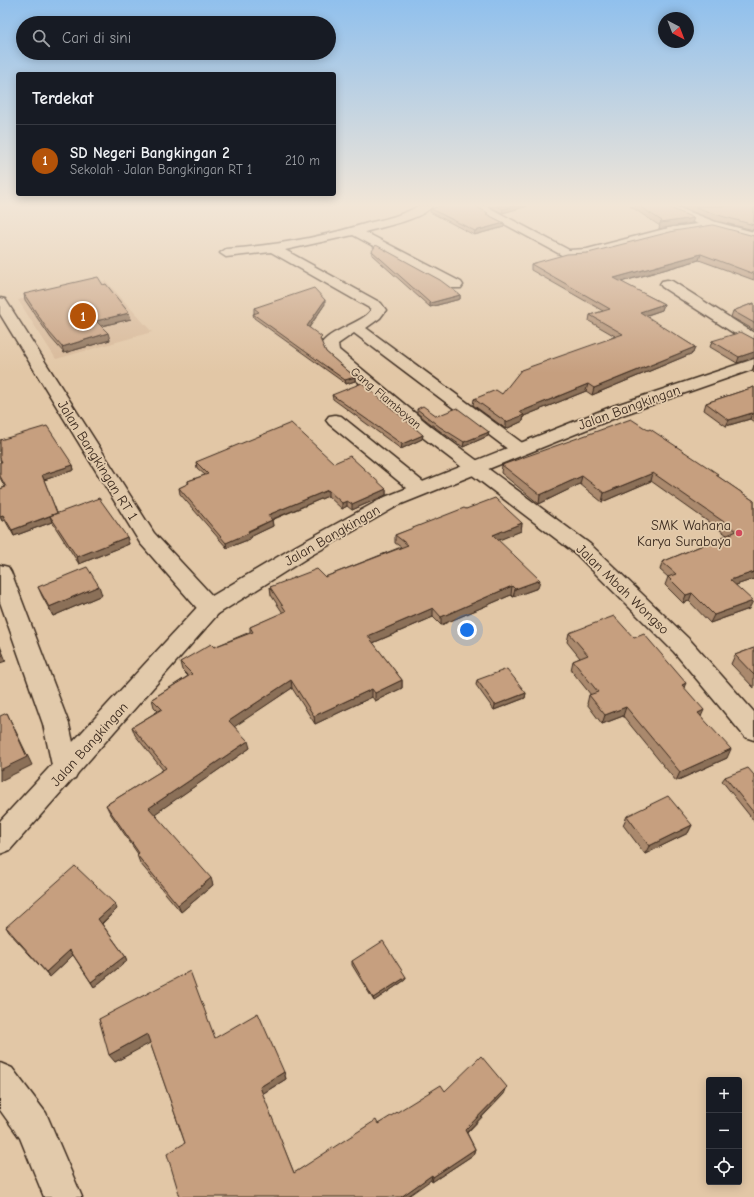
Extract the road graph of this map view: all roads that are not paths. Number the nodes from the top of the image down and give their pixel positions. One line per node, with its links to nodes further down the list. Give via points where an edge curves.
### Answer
1 (296, 262): 6 (street, Gang Flamboyan, via 376,306 379,310 377,314)
2 (412, 262): 4 (street)
3 (667, 284): 7 (street)
4 (456, 285)
5 (0, 302): 14 (street, Jalan Bangkingan RT 1, via 147,538)
6 (355, 328): 10 (street); 11 (street, Gang Flamboyan, via 335,336 330,343 332,352)
7 (754, 340)
8 (754, 364): 10 (street, Jalan Bangkingan, via 619,410)
9 (335, 420): 12 (street)
10 (519, 449): 11 (street, Jalan Bangkingan)
11 (472, 468): 12 (street, Jalan Bangkingan); 15 (street, Jalan Mbah Wongso, via 583,549 682,646)
12 (420, 489): 14 (street, Jalan Bangkingan, via 392,501 303,551)
13 (0, 572): 16 (street, via 56,724)
14 (210, 608): 16 (street, Jalan Bangkingan)
15 (754, 730)
16 (66, 770): 17 (street, Jalan Bangkingan)
17 (0, 841)
18 (0, 1080): 19 (street, via 33,1126)
19 (63, 1197)

